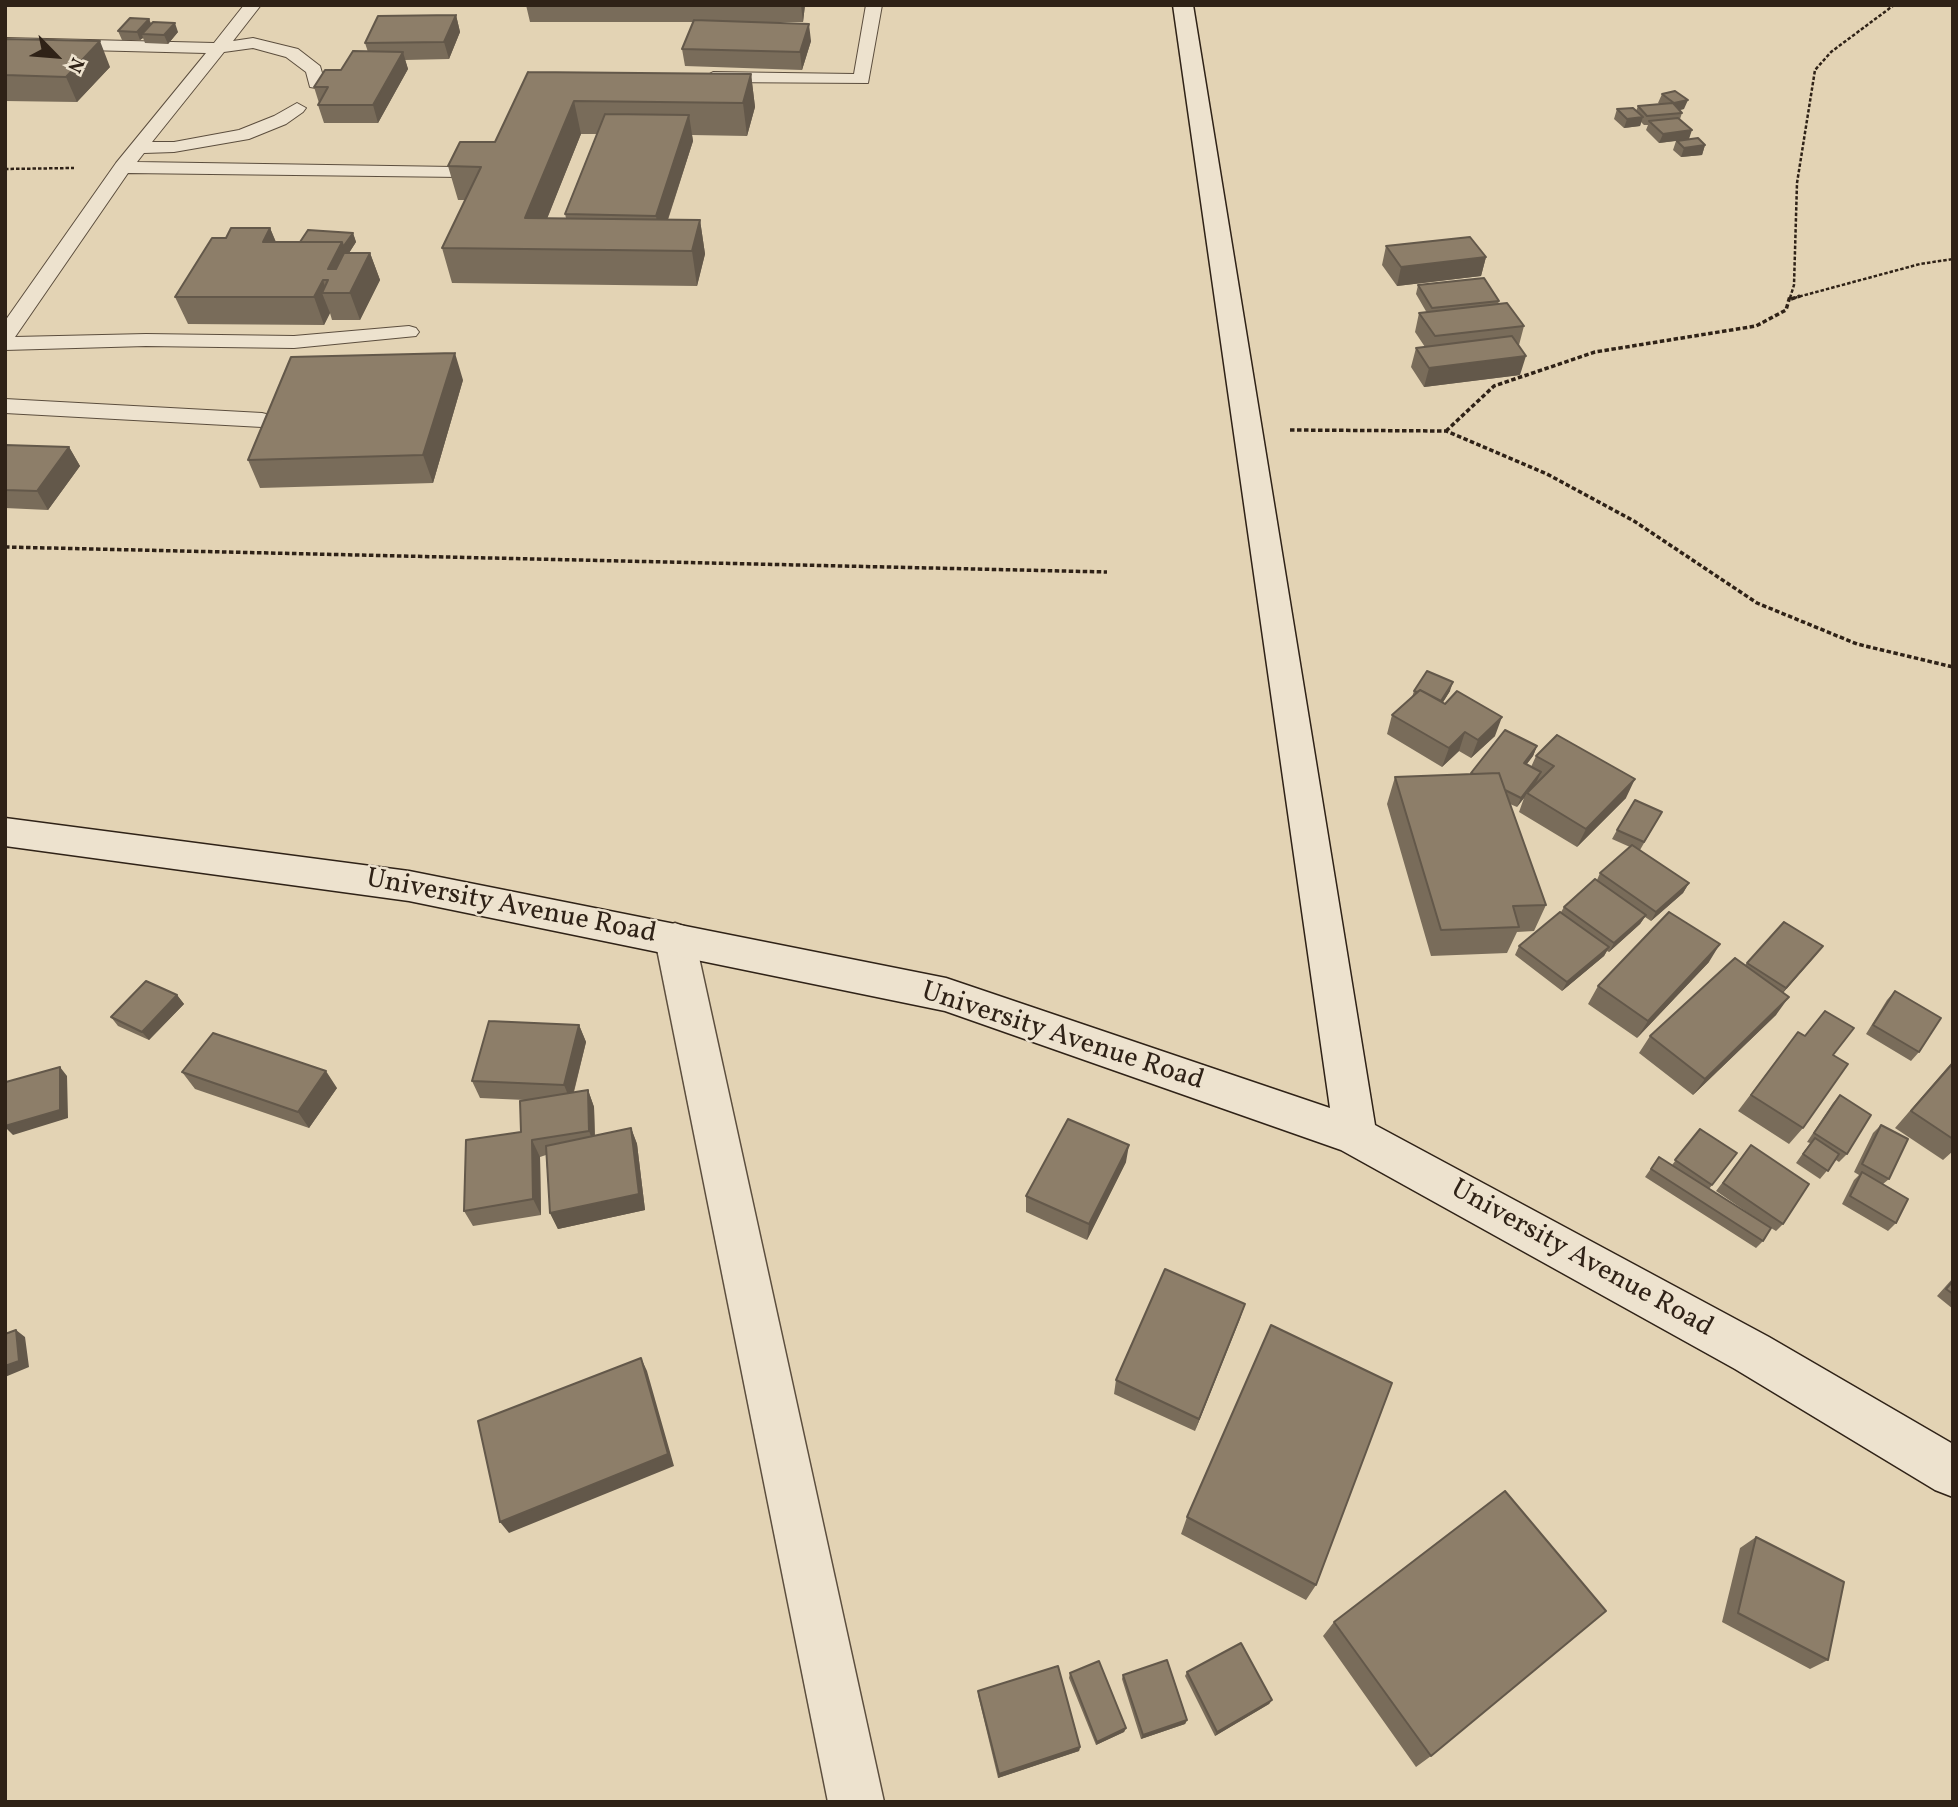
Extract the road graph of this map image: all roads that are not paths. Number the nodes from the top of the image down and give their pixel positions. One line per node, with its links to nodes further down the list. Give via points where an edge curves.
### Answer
1 (253, 5): 5 (lane)
2 (874, 5): 6 (lane, via 862,79)
3 (1183, 5): 19 (street)
4 (5, 43): 5 (lane)
5 (219, 48): 7 (lane, via 254,43 292,53 314,70); 9 (lane)
6 (690, 77)
7 (316, 83)
8 (297, 108): 9 (lane, via 243,135)
9 (139, 148): 10 (lane)
10 (123, 167): 11 (lane); 13 (lane)
11 (454, 173)
12 (409, 332): 14 (lane, via 294,342)
13 (5, 336)
14 (5, 344)
15 (5, 405): 16 (lane)
16 (262, 420)
17 (5, 832): 18 (street, University Avenue Road, via 409,886)
18 (675, 939): 19 (street, University Avenue Road, via 946,995); 21 (street)
19 (1355, 1136): 20 (street, University Avenue Road, via 1752,1353)
20 (1953, 1472)
21 (856, 1802)

